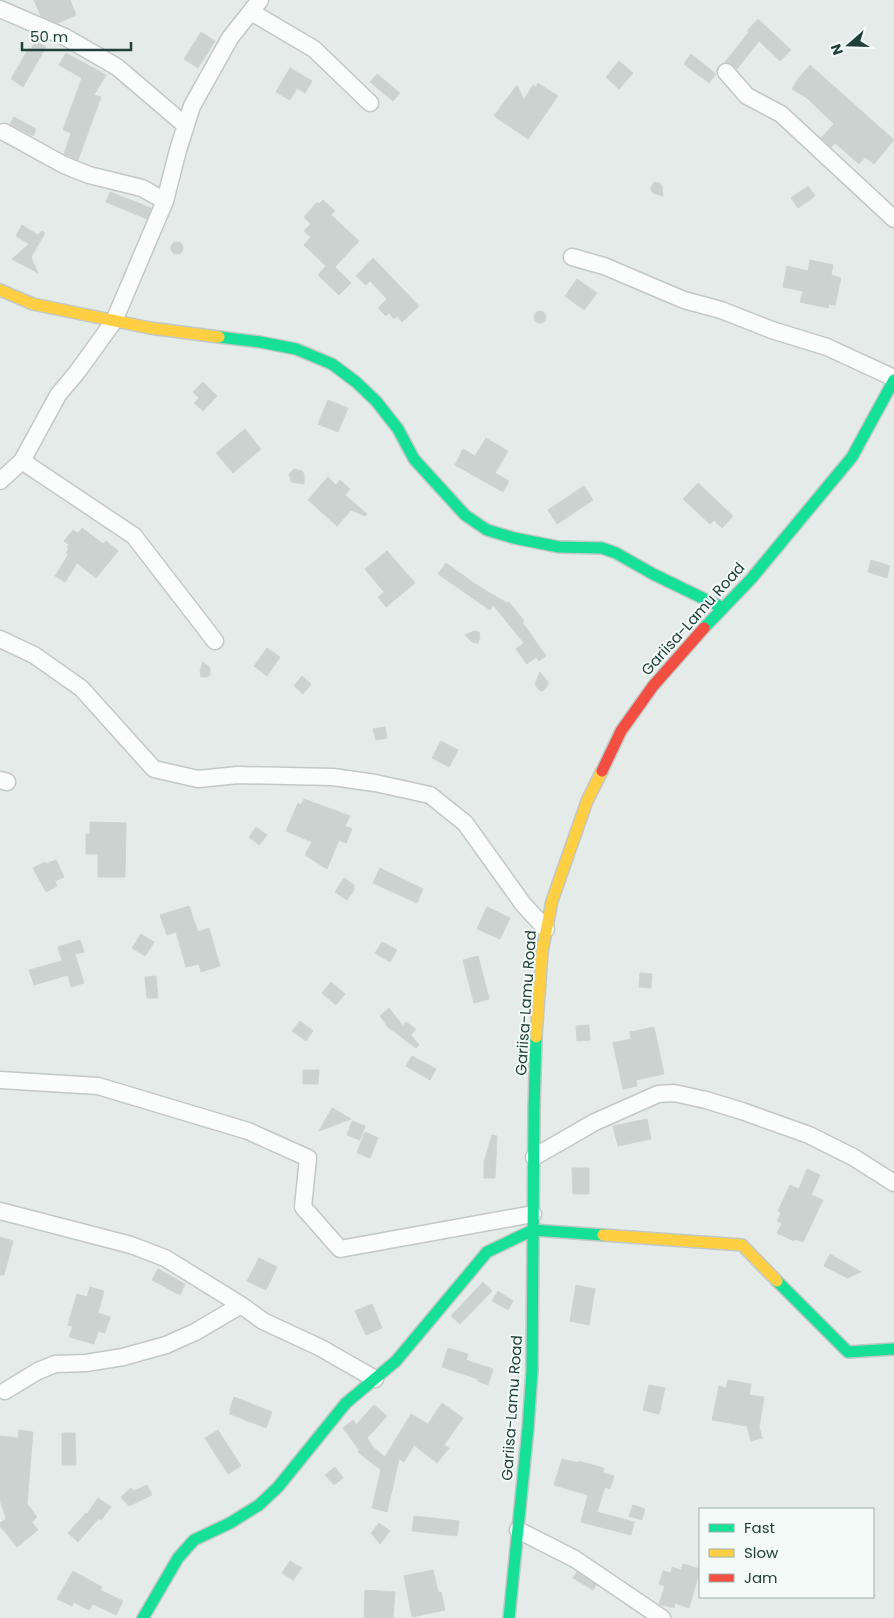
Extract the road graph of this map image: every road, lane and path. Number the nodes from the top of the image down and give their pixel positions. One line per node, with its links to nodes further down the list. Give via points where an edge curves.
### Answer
1 (256, 6): 4 (street, via 314,49); 5 (street, via 230,38 192,106)
2 (0, 9): 5 (street, via 65,37 117,67)
3 (726, 72): 8 (street, via 747,96 781,114)
4 (370, 103)
5 (185, 125): 7 (street)
6 (4, 132): 7 (street, via 64,165 89,175 142,188)
7 (165, 201): 11 (street)
8 (894, 219)
9 (572, 257): 12 (street, via 604,266 684,300 827,347)
10 (0, 290): 11 (street, via 32,304)
11 (114, 321): 13 (street, via 58,395); 15 (street, via 287,347 332,364 376,401 398,429 414,459 465,515 487,530 560,547 602,548)
12 (894, 379): 15 (street, Gariisa-Lamu Road, via 852,457)
13 (22, 461): 14 (street); 17 (street, via 134,536)
14 (0, 481)
15 (723, 608): 18 (street, Gariisa-Lamu Road, via 653,686 621,731 581,818)
16 (0, 639): 18 (street, via 34,655 81,688 154,769 198,779 333,777 430,795 465,823 524,904)
17 (215, 641)
18 (546, 928): 20 (street, Gariisa-Lamu Road, via 537,1018)
19 (0, 1080): 23 (street, via 98,1086 248,1131 308,1158 303,1207 340,1249)
20 (534, 1157): 21 (street, via 595,1122 658,1094 674,1093 742,1111 809,1135); 23 (street, Gariisa-Lamu Road)
21 (894, 1183)
22 (0, 1211): 24 (street, via 140,1248 165,1258)
23 (533, 1222): 25 (street, via 742,1245 848,1352); 26 (street, via 487,1252 414,1342); 28 (street, Gariisa-Lamu Road, via 532,1371)
24 (241, 1305): 26 (street, via 263,1321 321,1348); 27 (street, via 166,1345 123,1357 55,1364)
25 (894, 1349)
26 (375, 1379): 29 (street, via 346,1403 278,1487 259,1505 194,1540 178,1558)
27 (5, 1391)
28 (518, 1530): 30 (street, Gariisa-Lamu Road); 31 (street, via 574,1559)
29 (143, 1618)
30 (508, 1618)
31 (662, 1618)

